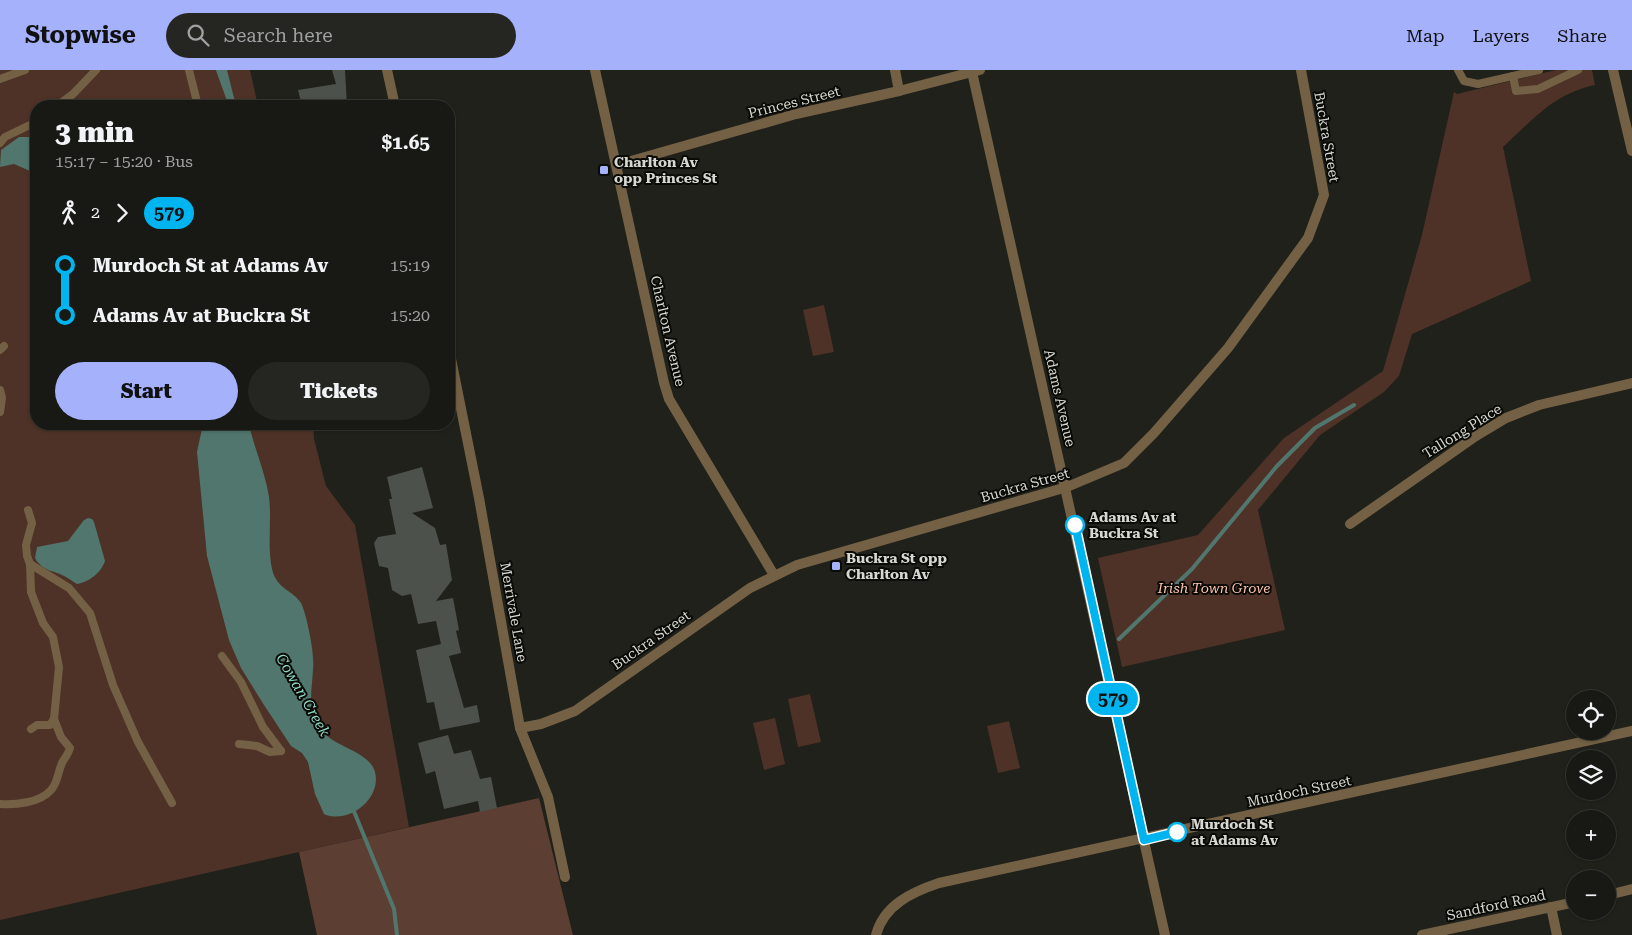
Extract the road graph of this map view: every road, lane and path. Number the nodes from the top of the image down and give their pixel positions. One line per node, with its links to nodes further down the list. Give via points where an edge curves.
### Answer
1 (24, 70): 14 (lane)
2 (96, 70): 16 (lane)
3 (189, 70): 17 (lane)
4 (387, 70): 18 (street)
5 (595, 70): 23 (street, Charlton Avenue)
6 (895, 70): 15 (street)
7 (1301, 70): 28 (street, Buckra Street, via 1324,195 1308,238 1228,348 1154,433 1124,463)
8 (1458, 70): 13 (lane, via 1464,81 1478,84)
9 (1539, 70): 13 (lane)
10 (1578, 70): 13 (lane, via 1538,89 1516,91)
11 (1613, 70): 19 (street)
12 (976, 71): 15 (street, Princes Street); 28 (street, Adams Avenue)
13 (1513, 76)
14 (0, 80)
15 (899, 91): 23 (street, Princes Street, via 796,114)
16 (66, 100)
17 (196, 100)
18 (394, 100)
19 (1627, 105): 22 (street)
20 (30, 125): 21 (lane, via 5,137)
21 (0, 143)
22 (1632, 151)
23 (617, 165): 32 (street, Charlton Avenue, via 669,399)
24 (455, 379): 35 (street, Merrivale Lane)
25 (1632, 383): 30 (street, Tallong Place, via 1539,405 1506,418)
26 (0, 390): 27 (lane)
27 (0, 412)
28 (1067, 487): 32 (street, Buckra Street, via 798,565); 41 (street, Adams Avenue)
29 (28, 510): 31 (lane, via 32,523 26,545)
30 (1350, 524)
31 (30, 564): 34 (lane, via 31,592 57,652 59,667); 39 (lane, via 69,588 90,613 113,685 138,742)
32 (774, 575): 35 (street, Buckra Street, via 750,588 575,711)
33 (222, 656): 38 (lane, via 241,682 263,727 281,752)
34 (54, 719): 36 (lane, via 50,724 36,725); 40 (lane, via 70,748 51,791 16,806)
35 (520, 728): 42 (street, Merrivale Lane, via 548,797)
36 (31, 729)
37 (1632, 731): 41 (street, Murdoch Street)
38 (239, 744)
39 (172, 802)
40 (0, 804)
41 (1144, 840): 47 (street, Murdoch Street, via 922,889 900,900 884,918); 48 (street, Adams Avenue)
42 (565, 877)
43 (1632, 889): 44 (street)
44 (1616, 893)
45 (1566, 904): 46 (street, Sandford Road)
46 (1551, 907): 49 (street, Sandford Road); 50 (street)
47 (876, 935)
48 (1165, 935)
49 (1422, 935)
50 (1557, 935)

